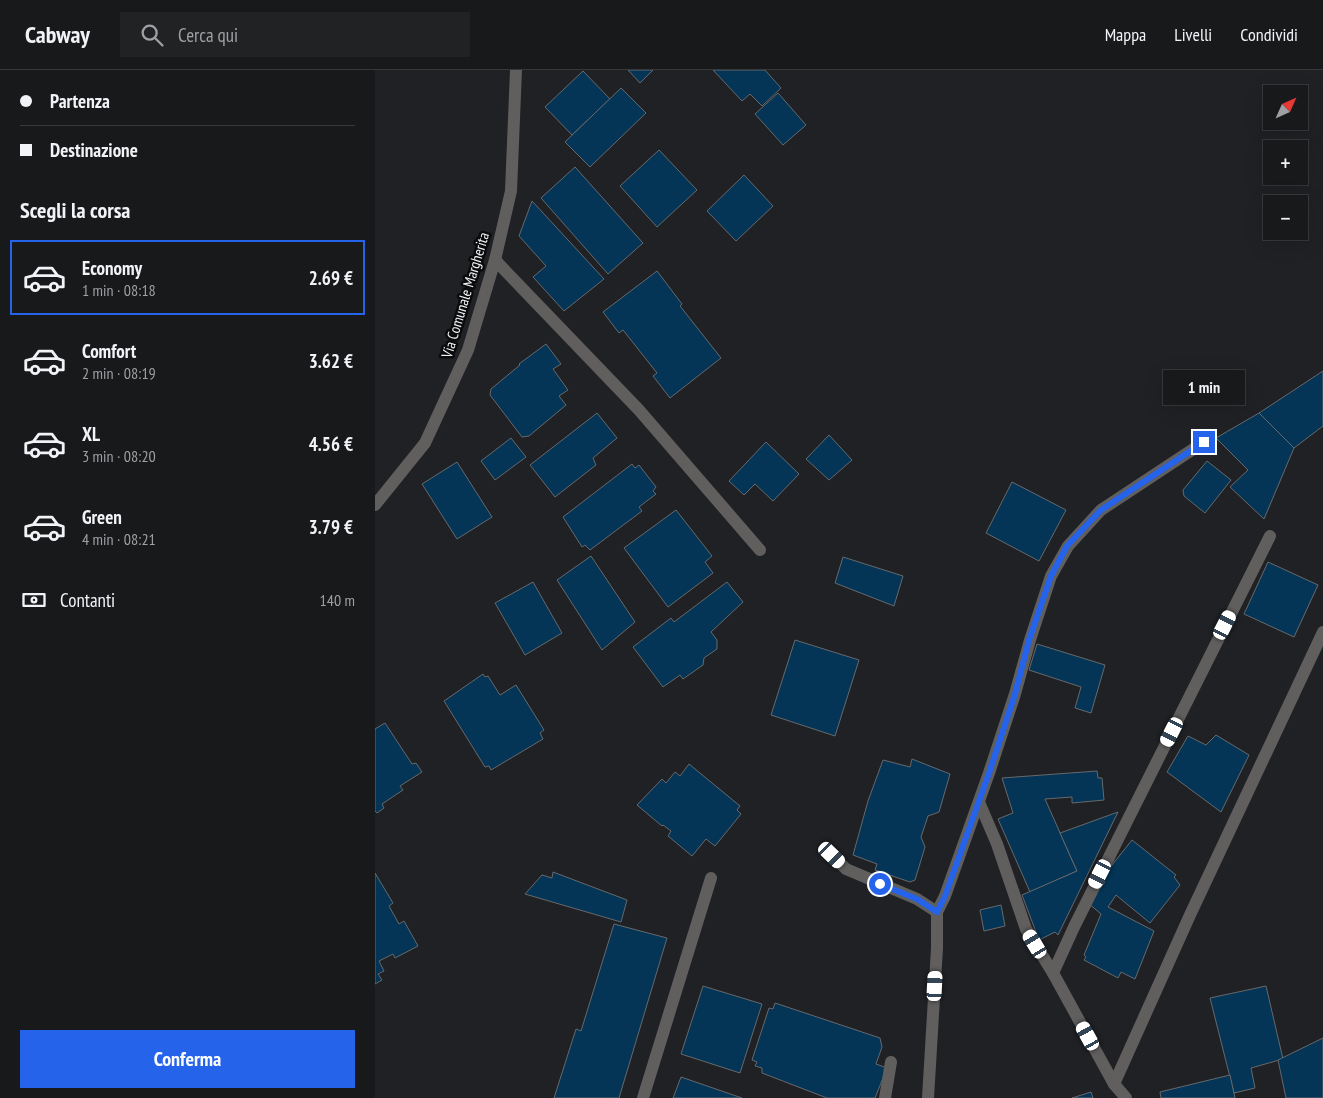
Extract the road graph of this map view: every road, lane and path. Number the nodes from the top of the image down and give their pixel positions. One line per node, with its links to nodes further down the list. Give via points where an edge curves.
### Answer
1 (516, 70): 2 (street, Via Comunale Margherita, via 511,191)
2 (495, 260): 4 (street, Via Comunale Margherita, via 468,350 425,443); 6 (street, via 639,410)
3 (1204, 442): 8 (street, via 1101,510 1067,546 1048,585 1029,640 1015,694)
4 (375, 505)
5 (1270, 536): 12 (street)
6 (760, 550)
7 (1323, 632): 14 (street)
8 (979, 802): 11 (street); 12 (street, via 1026,929)
9 (832, 855): 11 (street, via 846,869 917,899)
10 (711, 878): 15 (street)
11 (937, 912): 17 (street)
12 (1053, 973): 14 (street)
13 (891, 1062): 16 (street)
14 (1114, 1084): 18 (street)
15 (643, 1098)
16 (885, 1098)
17 (928, 1098)
18 (1126, 1098)

